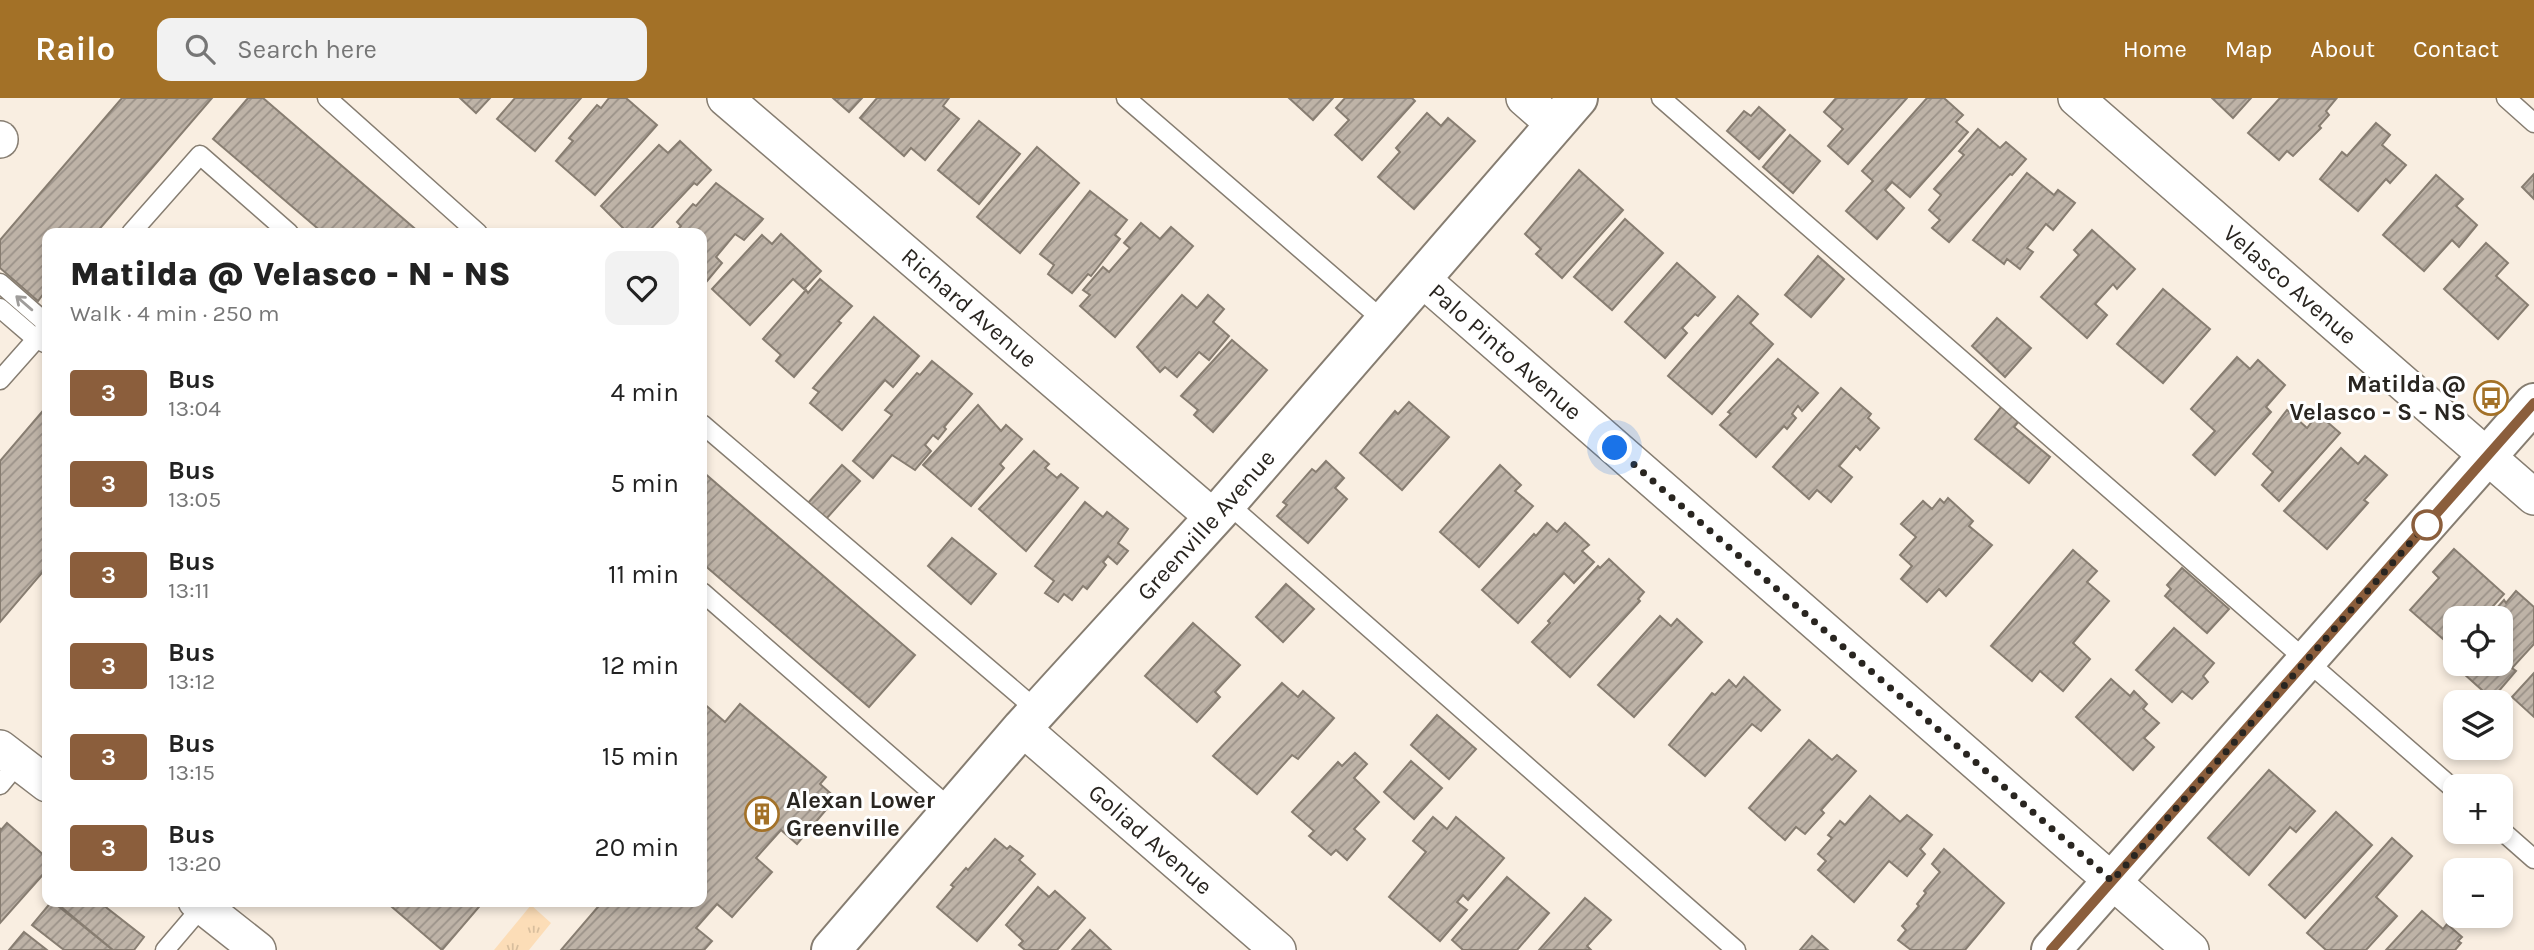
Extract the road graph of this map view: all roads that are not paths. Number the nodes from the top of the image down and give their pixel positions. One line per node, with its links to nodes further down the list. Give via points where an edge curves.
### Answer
1 (327, 98): 12 (lane)
2 (725, 98): 25 (street, Richard Avenue)
3 (1126, 98): 16 (lane)
4 (1524, 98): 8 (street)
5 (1661, 98): 27 (lane)
6 (2076, 98): 23 (street, Velasco Avenue)
7 (2506, 98): 9 (lane)
8 (1566, 111): 13 (main road, Greenville Avenue)
9 (2534, 123)
10 (135, 228): 11 (lane, via 200,155)
11 (283, 228)
12 (472, 228)
13 (1421, 278): 16 (main road, Greenville Avenue); 33 (street, Palo Pinto Avenue)
14 (0, 283): 17 (lane, one-way to 14)
15 (0, 309): 18 (lane)
16 (1384, 321): 25 (main road, Greenville Avenue)
17 (42, 331)
18 (42, 332)
19 (42, 335): 20 (lane)
20 (0, 380)
21 (2534, 403): 23 (main road)
22 (707, 429): 28 (lane)
23 (2487, 456): 24 (street, Velasco Avenue); 27 (main road)
24 (2534, 497)
25 (1221, 511): 28 (main road, Greenville Avenue); 40 (lane)
26 (707, 596): 30 (lane)
27 (2307, 660): 29 (lane); 33 (main road)
28 (1030, 720): 30 (main road, Greenville Avenue); 39 (street, Goliad Avenue)
29 (2443, 779)
30 (952, 810): 38 (main road, Greenville Avenue)
31 (2513, 841): 32 (lane)
32 (2534, 859)
33 (2112, 881): 41 (main road); 42 (street, Palo Pinto Avenue)
34 (199, 907): 36 (lane)
35 (207, 907): 37 (street)
36 (165, 950)
37 (258, 950)
38 (831, 950)
39 (1278, 950)
40 (1736, 950)
41 (2051, 950)
42 (2191, 950)

